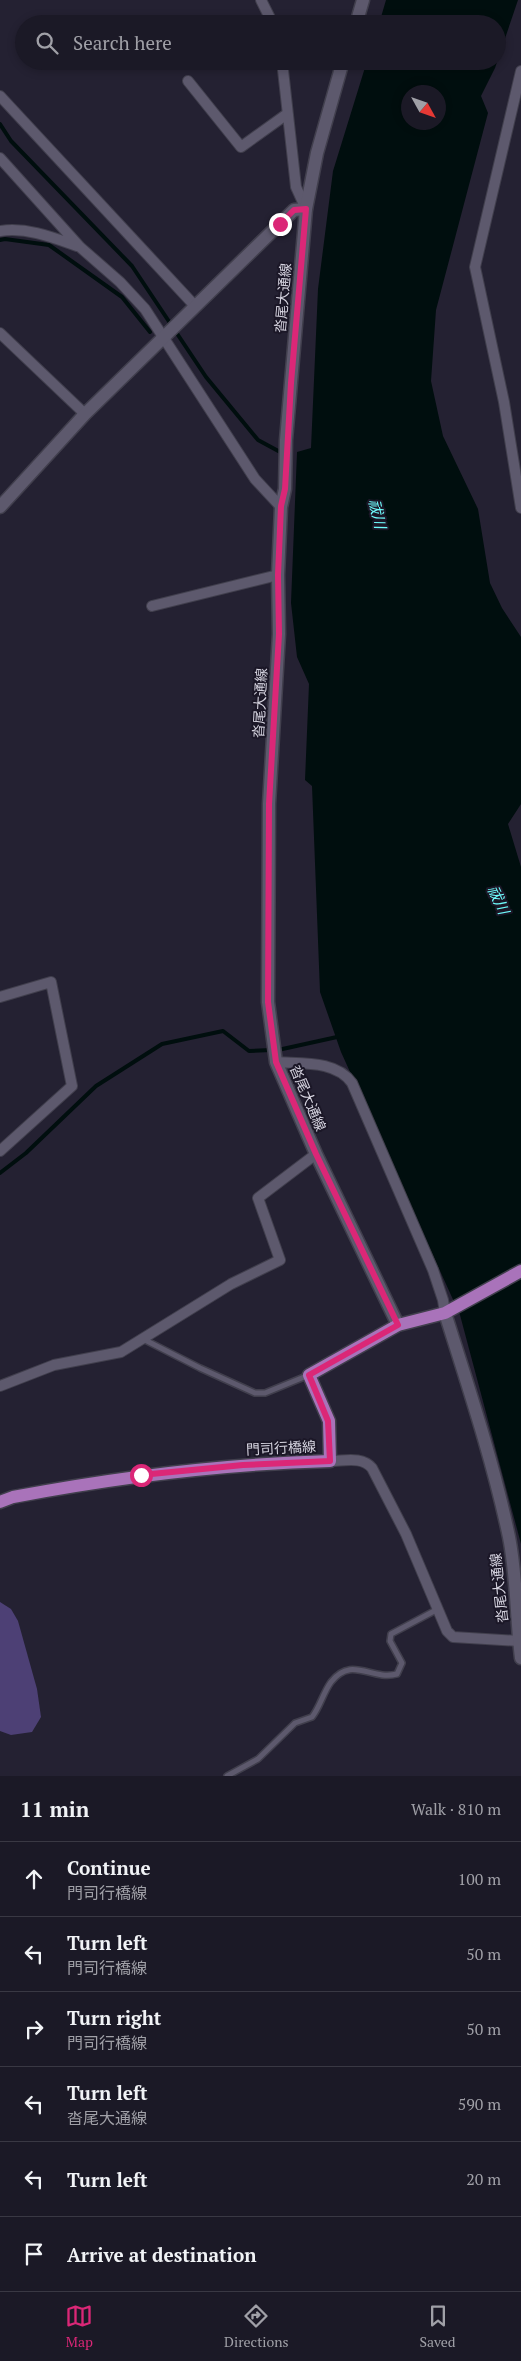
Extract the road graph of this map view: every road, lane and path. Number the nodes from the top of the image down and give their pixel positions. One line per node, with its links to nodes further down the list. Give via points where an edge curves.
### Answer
1 (260, 0): 3 (street)
2 (363, 0): 4 (main road)
3 (268, 15)
4 (359, 15)
5 (283, 70): 10 (street)
6 (340, 70): 12 (main road, 沓尾大通線, via 317,153)
7 (521, 71): 21 (street, via 475,267 504,402)
8 (188, 81): 10 (street, via 241,147)
9 (0, 96): 15 (street)
10 (288, 114): 12 (street, via 296,187)
11 (0, 158): 14 (street)
12 (306, 209): 15 (main road, via 294,210); 19 (main road, 沓尾大通線, via 286,440 285,489)
13 (0, 231): 14 (street, via 36,233)
14 (80, 247): 17 (street, via 120,282)
15 (193, 308): 17 (main road)
16 (0, 333): 18 (street)
17 (166, 335): 18 (main road); 19 (street, via 255,479)
18 (85, 414): 20 (main road)
19 (281, 506): 22 (main road, 沓尾大通線)
20 (0, 507)
21 (521, 508)
22 (278, 575): 23 (street); 25 (main road, 沓尾大通線, via 279,634 269,804 268,1002)
23 (152, 606)
24 (0, 997): 26 (street, via 51,982 72,1086)
25 (276, 1062): 27 (main road, 沓尾大通線); 29 (street, via 340,1070 352,1083 433,1270)
26 (0, 1151)
27 (316, 1154): 30 (main road, 沓尾大通線); 31 (street, via 258,1198 280,1260 231,1284)
28 (521, 1271): 29 (main road)
29 (447, 1312): 30 (main road); 37 (main road, 沓尾大通線, via 509,1537 517,1589)
30 (398, 1325): 32 (main road)
31 (143, 1338): 32 (lane, via 255,1393 265,1393); 33 (street, via 121,1352 54,1365)
32 (309, 1375): 34 (main road, 門司行橋線, via 328,1421)
33 (0, 1386)
34 (330, 1461): 35 (main road, 門司行橋線, via 243,1465 124,1477); 36 (street, via 360,1460 372,1468 406,1534)
35 (0, 1502)
36 (438, 1609): 37 (street, via 452,1637); 39 (lane, via 391,1634 390,1641 402,1663 396,1674 388,1676 355,1668 337,1675 312,1717 295,1723 258,1759)
37 (519, 1641): 38 (main road, 沓尾大通線)
38 (521, 1658)
39 (227, 1776)

